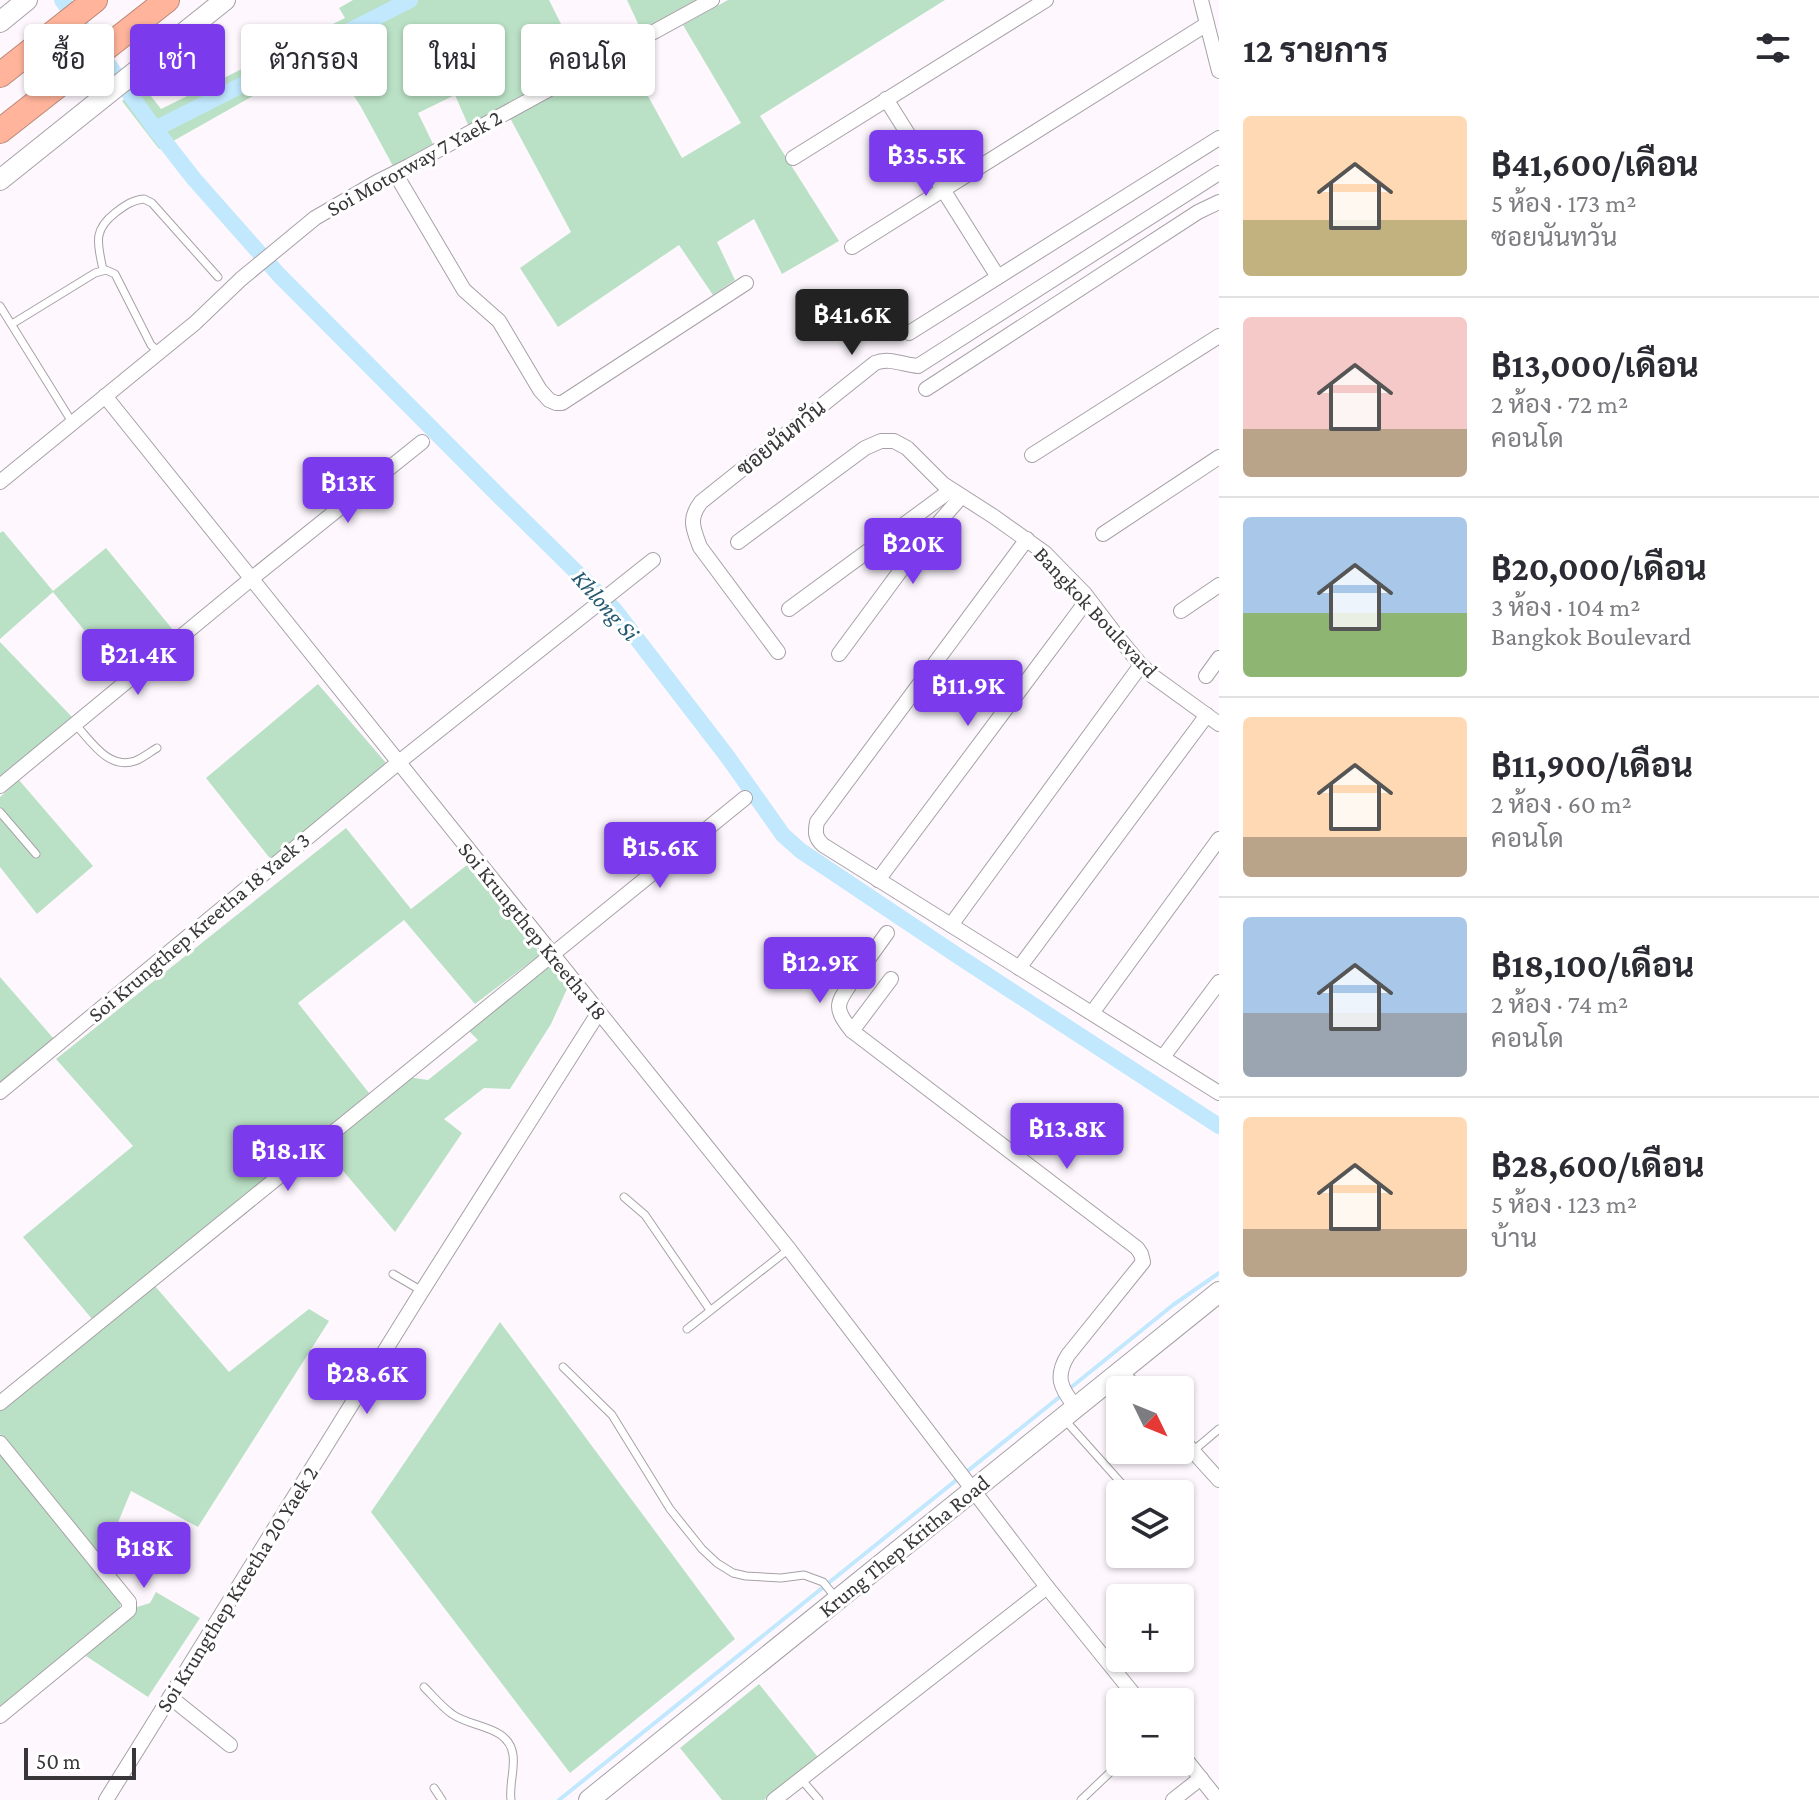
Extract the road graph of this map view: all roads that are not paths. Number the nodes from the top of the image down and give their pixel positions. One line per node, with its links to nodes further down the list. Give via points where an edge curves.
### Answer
1 (27, 0): 8 (main road)
2 (95, 0): 11 (highway)
3 (167, 0): 13 (highway)
4 (225, 0): 18 (main road)
5 (712, 0): 16 (street, Soi Motorway 7 Yaek 2)
6 (1046, 0): 12 (street)
7 (1201, 0): 9 (street)
8 (0, 22)
9 (1207, 24): 10 (street); 19 (street)
10 (1219, 71)
11 (0, 75)
12 (886, 99): 15 (street); 19 (street)
13 (0, 131)
14 (1219, 138): 24 (street)
15 (793, 158)
16 (395, 173): 25 (street, via 464,290 499,321 540,390 556,403); 30 (street, Soi Motorway 7 Yaek 2, via 315,218)
17 (1219, 173): 48 (street, ซอยนันทวัน, via 918,366 875,363 701,502 692,526 700,547)
18 (0, 180)
19 (943, 190): 21 (street); 24 (street)
20 (1219, 202): 31 (street)
21 (852, 247)
22 (103, 270): 23 (lane, via 98,241 102,225 128,204 144,199); 27 (lane); 30 (lane, via 115,274)
23 (218, 277)
24 (998, 277): 28 (street)
25 (746, 283)
26 (0, 306): 27 (lane)
27 (12, 324): 33 (lane)
28 (909, 333)
29 (1219, 336): 35 (street)
30 (158, 351): 32 (street, Soi Motorway 7 Yaek 2)
31 (926, 389)
32 (105, 396): 33 (street, Soi Motorway 7 Yaek 2); 43 (street, Soi Krungthep Kreetha 18)
33 (72, 422): 37 (street, Soi Motorway 7 Yaek 2)
34 (422, 442): 43 (street)
35 (1032, 455)
36 (1219, 457): 39 (street)
37 (0, 482)
38 (956, 493): 40 (street, Bangkok Boulevard); 41 (street, Bangkok Boulevard, via 907,448 881,441); 46 (street); 49 (street)
39 (1103, 534)
40 (1027, 539): 45 (street, Bangkok Boulevard); 62 (street, via 817,822 817,839 823,845)
41 (738, 542)
42 (653, 560): 56 (street, Soi Krungthep Kreetha 18 Yaek 3)
43 (251, 579): 54 (street); 56 (street, Soi Krungthep Kreetha 18)
44 (1219, 585): 47 (street)
45 (1088, 599): 51 (street, Bangkok Boulevard); 62 (street)
46 (789, 609)
47 (1181, 611)
48 (778, 652)
49 (839, 654)
50 (1219, 658): 52 (street)
51 (1141, 665): 53 (street, Bangkok Boulevard); 63 (street)
52 (1206, 676)
53 (1213, 720): 67 (street)
54 (75, 724): 55 (lane, via 116,762 137,760); 57 (street)
55 (157, 748)
56 (399, 762): 65 (street, Soi Krungthep Kreetha 18); 75 (street, Soi Krungthep Kreetha 18 Yaek 3)
57 (0, 786)
58 (745, 798): 65 (street)
59 (0, 812): 61 (lane)
60 (1219, 839): 72 (street)
61 (36, 854)
62 (878, 880): 63 (street)
63 (951, 925): 67 (street)
64 (887, 933): 66 (street)
65 (552, 953): 71 (street, Soi Krungthep Kreetha 18); 90 (street)
66 (869, 958)
67 (1019, 968): 72 (street)
68 (855, 977): 73 (street, via 839,1009)
69 (891, 979): 73 (street)
70 (1219, 982): 74 (street)
71 (599, 1012): 78 (street, Soi Krungthep Kreetha 18); 80 (street, Soi Krungthep Kreetha 20 Yaek 2)
72 (1092, 1013): 74 (street)
73 (852, 1031): 89 (street, via 1141,1254 1143,1262 1061,1366)
74 (1163, 1057): 76 (street)
75 (0, 1092)
76 (1219, 1093)
77 (624, 1197): 82 (lane, via 645,1215)
78 (789, 1249): 82 (lane); 95 (street, Soi Krungthep Kreetha 18)
79 (393, 1274): 80 (lane)
80 (422, 1291): 88 (street, Soi Krungthep Kreetha 20 Yaek 2)
81 (1219, 1292): 86 (main road, Krung Thep Kritha Road)
82 (710, 1310): 83 (lane)
83 (687, 1329)
84 (563, 1367): 99 (lane, via 612,1415 670,1509 717,1563 746,1576 804,1575 823,1582)
85 (344, 1368): 88 (lane)
86 (1120, 1371): 87 (street); 89 (main road, Krung Thep Kritha Road)
87 (1125, 1376)
88 (366, 1381): 102 (street, Soi Krungthep Kreetha 20 Yaek 2)
89 (1067, 1402): 95 (main road, Krung Thep Kritha Road); 96 (lane)
90 (0, 1403)
91 (1219, 1429): 93 (lane)
92 (0, 1443): 103 (street, via 129,1602 129,1610)
93 (1194, 1450)
94 (1194, 1452): 97 (street)
95 (965, 1480): 98 (street, Soi Krungthep Kreetha 18); 99 (main road, Krung Thep Kritha Road)
96 (1121, 1480)
97 (1219, 1480)
98 (1047, 1587): 101 (street, Soi Krungthep Kreetha 18); 108 (street)
99 (835, 1596): 113 (main road, Krung Thep Kritha Road)
100 (424, 1687): 112 (lane, via 454,1716 506,1740 513,1754)
101 (1129, 1688)
102 (170, 1697): 104 (street); 110 (street, Soi Krungthep Kreetha 20 Yaek 2)
103 (0, 1716)
104 (230, 1745)
105 (1194, 1769): 107 (street)
106 (1106, 1776): 116 (lane)
107 (1201, 1778): 117 (street); 118 (street)
108 (801, 1779): 114 (street); 115 (lane)
109 (434, 1788): 111 (lane)
110 (106, 1800)
111 (442, 1800)
112 (511, 1800)
113 (589, 1800)
114 (774, 1800)
115 (819, 1800)
116 (1081, 1800)
117 (1173, 1800)
118 (1218, 1800)

